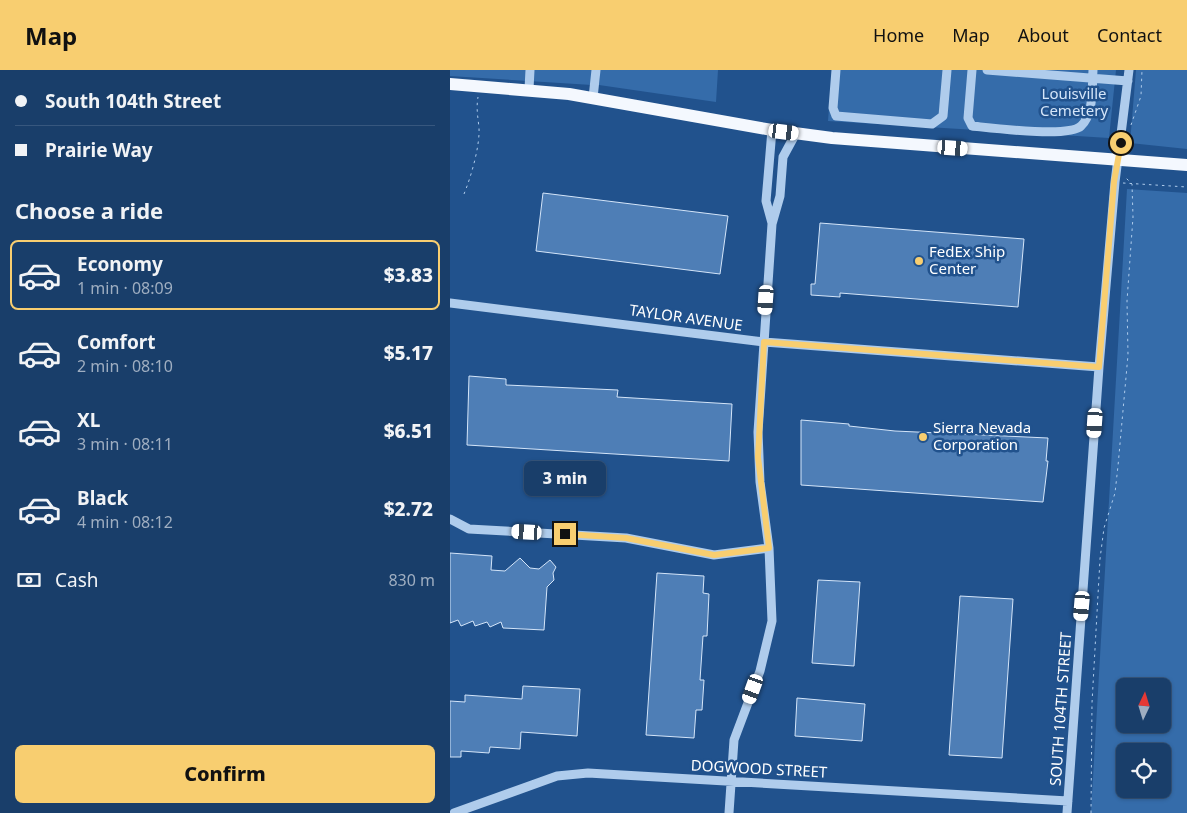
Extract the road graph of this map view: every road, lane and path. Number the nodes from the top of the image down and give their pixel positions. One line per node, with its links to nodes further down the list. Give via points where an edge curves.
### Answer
1 (530, 70): 13 (street)
2 (596, 70): 14 (street)
3 (836, 70): 4 (street, via 832,108 836,116 932,124 943,116)
4 (947, 70)
5 (972, 70): 9 (street, via 968,118 972,126 1060,132 1076,130 1086,119)
6 (988, 70): 9 (street)
7 (1129, 70): 10 (street, SOUTH 104TH STREET)
8 (1142, 70): 17 (path, via 1141,96 1132,122)
9 (1093, 74): 10 (street)
10 (1128, 81): 18 (street, SOUTH 104TH STREET)
11 (450, 84): 12 (main road)
12 (479, 86): 13 (main road); 24 (path, via 478,136)
13 (529, 89): 14 (main road)
14 (593, 98): 15 (main road)
15 (772, 130): 16 (main road); 25 (street, via 766,201)
16 (796, 133): 18 (main road); 25 (street, via 783,157 780,196)
17 (1130, 147)
18 (1118, 160): 19 (main road); 21 (street, SOUTH 104TH STREET)
19 (1187, 165)
20 (1126, 178): 22 (path)
21 (1114, 182): 22 (path); 28 (street, SOUTH 104TH STREET)
22 (1132, 184): 23 (path); 36 (path, via 1128,355 1120,449 1115,493 1104,528 1100,559 1092,703)
23 (1187, 187)
24 (464, 194)
25 (772, 224): 27 (street)
26 (450, 303): 27 (street, TAYLOR AVENUE)
27 (764, 342): 28 (street, TAYLOR AVENUE); 30 (street, via 758,457)
28 (1099, 367): 32 (street, SOUTH 104TH STREET)
29 (450, 519): 30 (street, via 469,529 626,538 714,555)
30 (769, 548): 31 (street, via 771,630 760,671 734,740)
31 (732, 781): 32 (street, DOGWOOD STREET); 33 (street, DOGWOOD STREET, via 580,773 558,776); 34 (street)
32 (1068, 801): 35 (street, SOUTH 104TH STREET)
33 (454, 813)
34 (729, 813)
35 (1067, 813)
36 (1091, 813)

